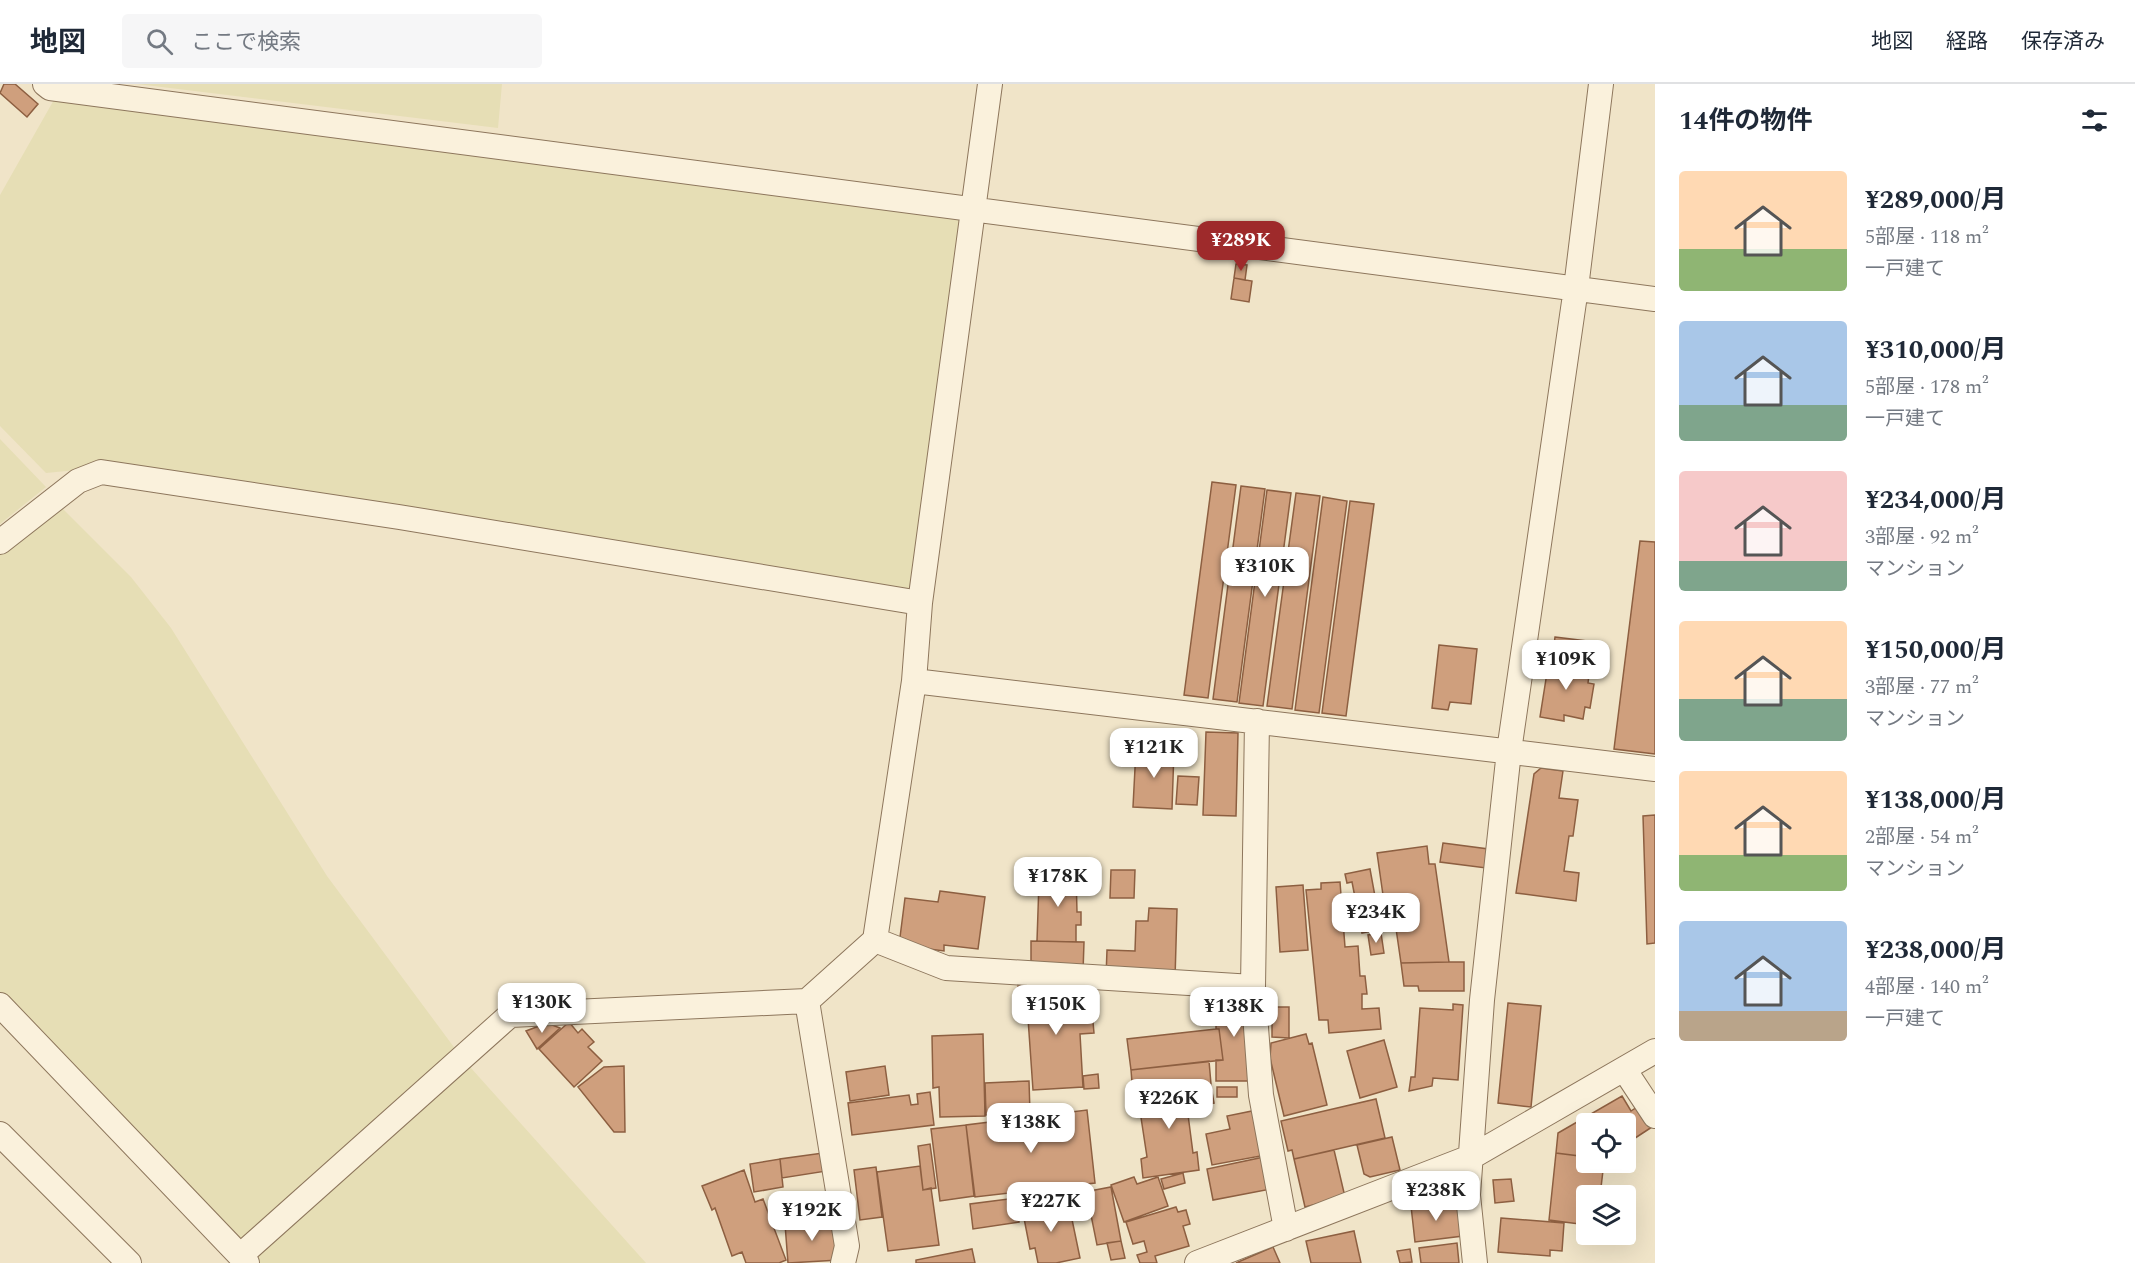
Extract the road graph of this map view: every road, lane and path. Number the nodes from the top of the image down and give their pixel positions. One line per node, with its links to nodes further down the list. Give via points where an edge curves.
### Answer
1 (45, 84): 4 (street, via 50,88)
2 (990, 84): 4 (street)
3 (1601, 84): 5 (street)
4 (973, 209): 5 (street); 8 (street)
5 (1576, 288): 6 (street); 11 (street)
6 (1655, 298)
7 (0, 542): 8 (street, via 78,481 101,472)
8 (920, 603): 9 (street)
9 (914, 681): 10 (street); 13 (street)
10 (1257, 722): 11 (street); 14 (street)
11 (1509, 751): 12 (street); 21 (street, via 1482,1000)
12 (1655, 769)
13 (875, 940): 14 (street, via 946,968); 15 (street)
14 (1254, 987): 22 (street, via 1261,1095)
15 (807, 1001): 23 (street, via 510,1016); 25 (street, via 847,1246)
16 (0, 1005): 23 (street)
17 (1655, 1051): 18 (street)
18 (1624, 1069): 19 (street); 21 (street)
19 (1655, 1116)
20 (0, 1134): 24 (street)
21 (1473, 1156): 22 (street); 27 (street, via 1468,1195)
22 (1286, 1229): 26 (street)
23 (244, 1260)
24 (129, 1263)
25 (843, 1263)
26 (1197, 1263)
27 (1475, 1263)

